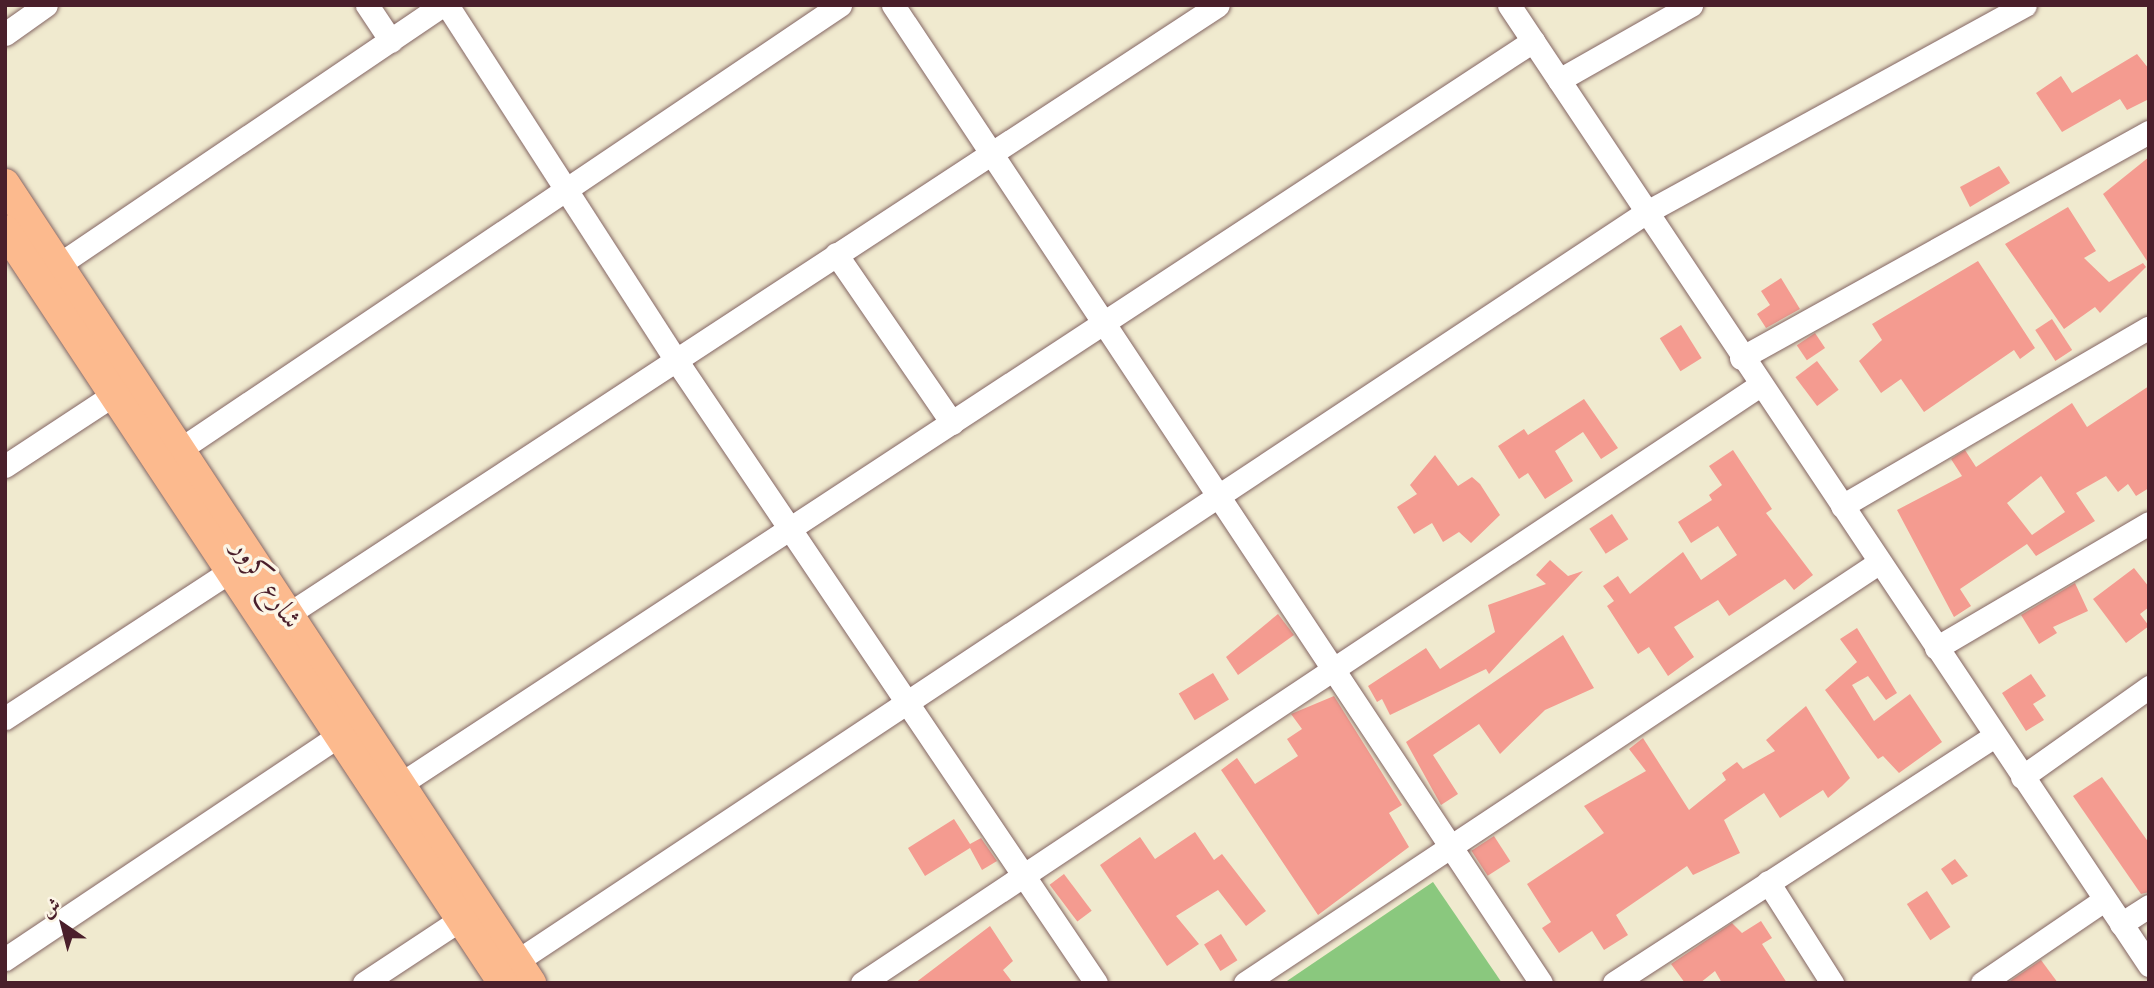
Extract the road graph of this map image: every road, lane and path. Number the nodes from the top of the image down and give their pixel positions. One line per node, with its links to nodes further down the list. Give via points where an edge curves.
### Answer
1 (46, 5): 10 (street)
2 (367, 5): 11 (street)
3 (445, 5): 11 (street); 16 (street)
4 (840, 5): 16 (street)
5 (894, 5): 15 (street)
6 (1218, 5): 15 (street)
7 (1509, 5): 12 (street)
8 (1691, 5): 13 (street)
9 (2025, 5): 18 (street)
10 (5, 34)
11 (391, 41): 20 (street)
12 (1533, 41): 13 (street); 21 (street)
13 (1559, 80): 18 (street)
14 (2149, 132): 23 (street)
15 (989, 153): 19 (street); 21 (street)
16 (564, 187): 24 (street); 28 (street)
17 (9, 210): 20 (main road, شارع كرور)
18 (1645, 213): 23 (street); 30 (street)
19 (836, 254): 24 (street); 27 (street)
20 (47, 272): 26 (main road, شارع كرور); 28 (main road, شارع كرور)
21 (1102, 325): 27 (street); 30 (street)
22 (2149, 327): 31 (street)
23 (1741, 358): 25 (street)
24 (677, 360): 33 (street); 36 (street)
25 (1760, 385): 31 (street); 38 (street)
26 (113, 395): 29 (street); 35 (main road, شارع كرور)
27 (952, 423): 33 (street)
28 (179, 450): 36 (main road, شارع كرور)
29 (5, 466)
30 (1215, 494): 38 (street); 40 (street)
31 (1842, 506): 34 (street)
32 (2149, 523): 37 (street)
33 (794, 527): 40 (street); 45 (street)
34 (1878, 563): 37 (street); 46 (street)
35 (229, 572): 41 (street); 42 (main road, شارع كرور)
36 (290, 613): 45 (main road, شارع كرور)
37 (1936, 648): 43 (street)
38 (1333, 671): 46 (street); 47 (street)
39 (2149, 687): 44 (street)
40 (907, 697): 47 (street); 55 (street)
41 (5, 718)
42 (340, 735): 51 (main road, شارع كرور); 53 (street)
43 (1993, 737): 44 (street); 48 (street)
44 (2022, 777): 49 (street)
45 (402, 783): 55 (main road, شارع كرور)
46 (1451, 846): 59 (street); 60 (street)
47 (1027, 876): 57 (street); 58 (street)
48 (1768, 882): 61 (street); 62 (street)
49 (2104, 900): 52 (street); 63 (street)
50 (2149, 906): 52 (street)
51 (461, 919): 55 (main road, شارع كرور); 56 (street)
52 (2121, 924): 54 (street)
53 (5, 959)
54 (2149, 965)
55 (517, 975)
56 (364, 983)
57 (862, 983)
58 (1096, 983)
59 (1245, 983)
60 (1541, 983)
61 (1614, 983)
62 (1832, 983)
63 (1982, 983)

